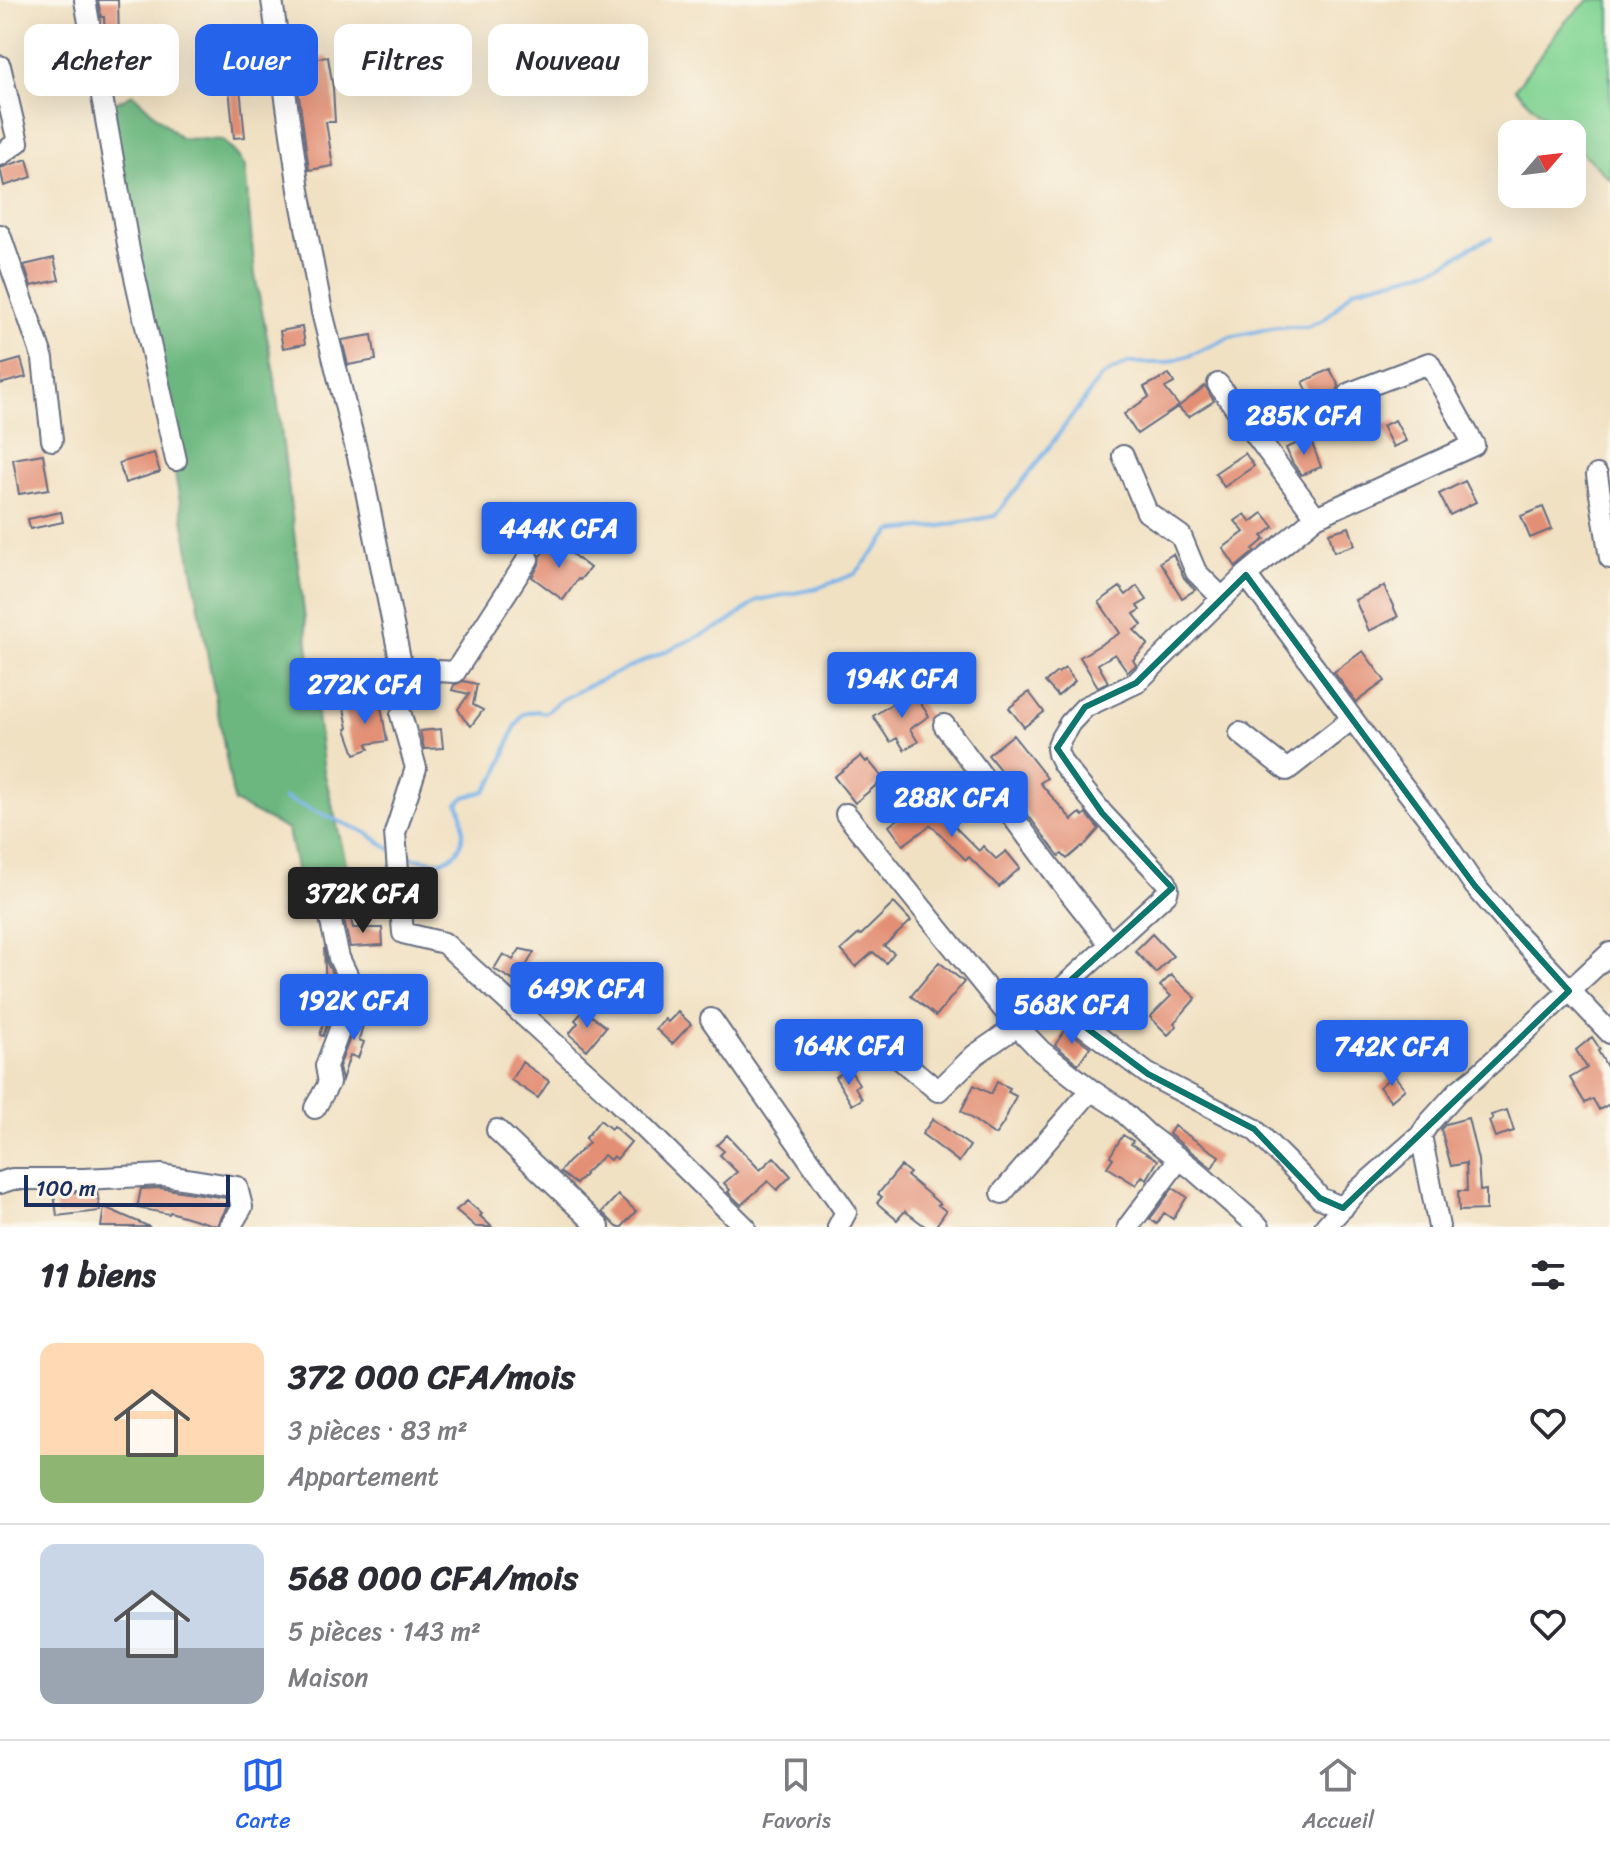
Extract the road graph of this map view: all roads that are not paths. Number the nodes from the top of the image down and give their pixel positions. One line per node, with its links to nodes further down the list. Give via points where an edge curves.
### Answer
1 (85, 0): 10 (street, via 129,250)
2 (272, 0): 14 (street, via 322,312 364,481 402,669 455,672)
3 (0, 66): 4 (street, via 18,142)
4 (0, 155)
5 (0, 235): 8 (street, via 43,359)
6 (1218, 384): 12 (street)
7 (1350, 393): 12 (street, via 1429,363 1474,445)
8 (52, 440)
9 (1123, 456): 16 (street, via 1147,512 1181,536 1196,572)
10 (176, 460)
11 (1597, 475): 13 (street)
12 (1316, 517): 15 (street)
13 (1610, 558)
14 (528, 559)
15 (1246, 575): 16 (street); 18 (street)
16 (1222, 598): 23 (street, via 1136,683 1085,707 1057,748 1092,801 1168,888)
17 (401, 715): 22 (street, via 416,768 395,833)
18 (1352, 719): 20 (street, via 1287,770); 25 (street, via 1475,886)
19 (944, 725): 23 (street)
20 (1240, 733)
21 (846, 814): 28 (street)
22 (401, 902): 32 (street, via 327,904 348,977 346,1013 326,1066 329,1083); 41 (street, via 403,933 444,943 612,1096)
23 (1110, 944): 26 (street)
24 (1610, 953): 25 (street)
25 (1569, 991): 29 (street); 34 (street, via 1458,1091)
26 (1049, 1000): 28 (street); 38 (street, via 1148,1074 1254,1129 1320,1198)
27 (711, 1019): 42 (street, via 846,1212)
28 (1017, 1026): 30 (street, via 975,1055 938,1091); 31 (street)
29 (1610, 1033)
30 (876, 1039)
31 (1091, 1090): 35 (street); 37 (street)
32 (315, 1108)
33 (497, 1130): 40 (street)
34 (1421, 1135): 38 (street); 46 (street)
35 (1179, 1159): 43 (street); 44 (street)
36 (0, 1183): 39 (street, via 162,1175 237,1187 242,1207)
37 (1002, 1193)
38 (1343, 1208): 45 (street)
39 (230, 1227)
40 (599, 1227)
41 (745, 1227)
42 (838, 1227)
43 (1128, 1227)
44 (1259, 1227)
45 (1325, 1227)
46 (1439, 1227)

